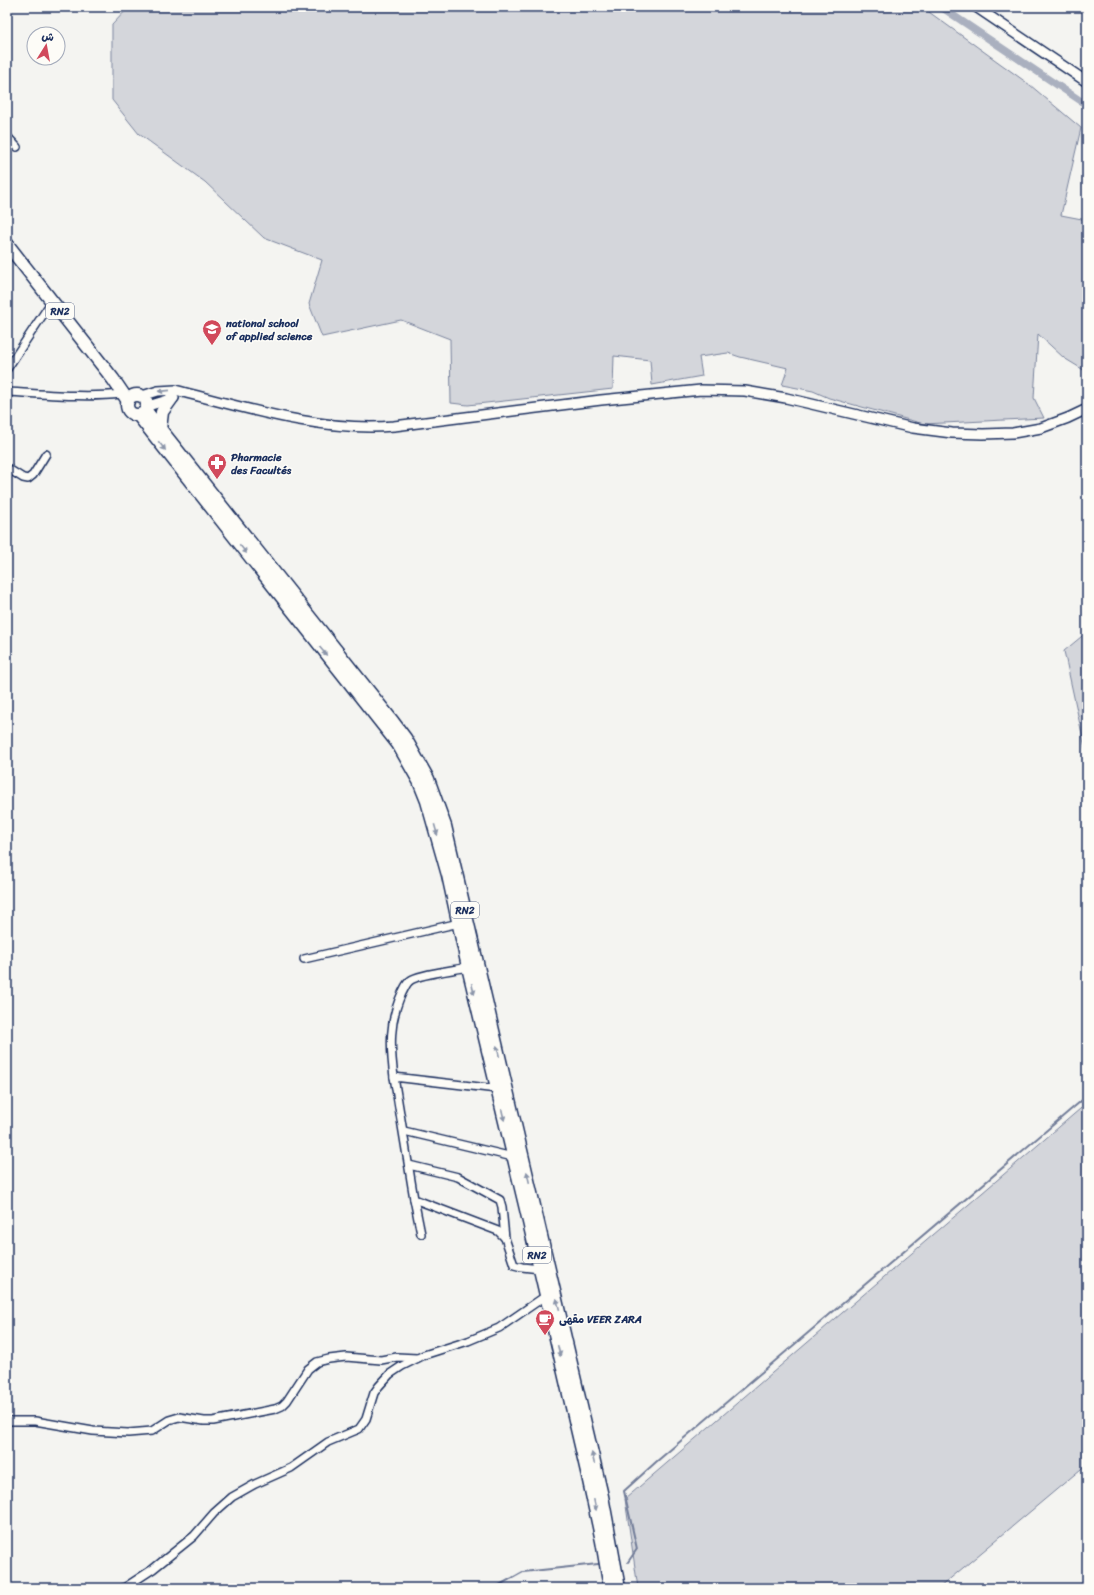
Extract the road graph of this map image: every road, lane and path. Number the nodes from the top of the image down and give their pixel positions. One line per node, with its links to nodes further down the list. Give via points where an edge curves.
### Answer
1 (976, 7): 2 (street)
2 (1087, 82)
3 (7, 136): 4 (street)
4 (17, 147)
5 (7, 244): 6 (highway, RN2)
6 (52, 301): 7 (street); 11 (highway, RN2, via 113,379)
7 (7, 369)
8 (7, 392): 11 (street, via 86,396)
9 (186, 393): 10 (street); 11 (street, one-way to 11, via 167,390); 12 (street, via 287,417 332,425 368,427 701,390 744,391 786,398 914,428 952,433 1013,433 1041,428)
10 (172, 398): 11 (street); 13 (highway, via 162,412)
11 (137, 403): 13 (highway, RN2); 16 (highway, RN2, one-way to 16, via 398,744 427,801)
12 (1087, 409)
13 (160, 429): 33 (highway, RN2, one-way to 13, via 602,1496 512,1109 445,826 428,778 393,722)
14 (46, 454): 15 (street, via 28,479)
15 (7, 468)
16 (459, 923): 17 (street); 18 (highway, RN2)
17 (304, 959)
18 (468, 967): 19 (street, via 416,977 406,985 393,1019 391,1054); 20 (highway, RN2, one-way to 20)
19 (394, 1077): 20 (street); 21 (street)
20 (497, 1089): 22 (highway, RN2, one-way to 22)
21 (404, 1131): 22 (street); 23 (street)
22 (513, 1157): 27 (highway, RN2)
23 (409, 1164): 24 (street); 26 (street, via 458,1177 500,1200)
24 (414, 1199): 25 (street); 26 (street, via 498,1231)
25 (422, 1234)
26 (505, 1238): 27 (street, via 514,1264)
27 (540, 1269): 28 (highway, RN2)
28 (546, 1295): 29 (street, via 499,1328); 32 (highway, RN2, one-way to 32, via 588,1476)
29 (417, 1358): 30 (street, via 397,1357 381,1360 346,1357 323,1360 308,1369 287,1401 275,1409 213,1421 174,1418 152,1431 107,1432 35,1421); 31 (street, via 390,1374 379,1386 374,1393 366,1419 359,1429 328,1442 295,1465 232,1497 189,1541)
30 (7, 1420)
31 (124, 1588)
32 (610, 1588)
33 (619, 1588)

